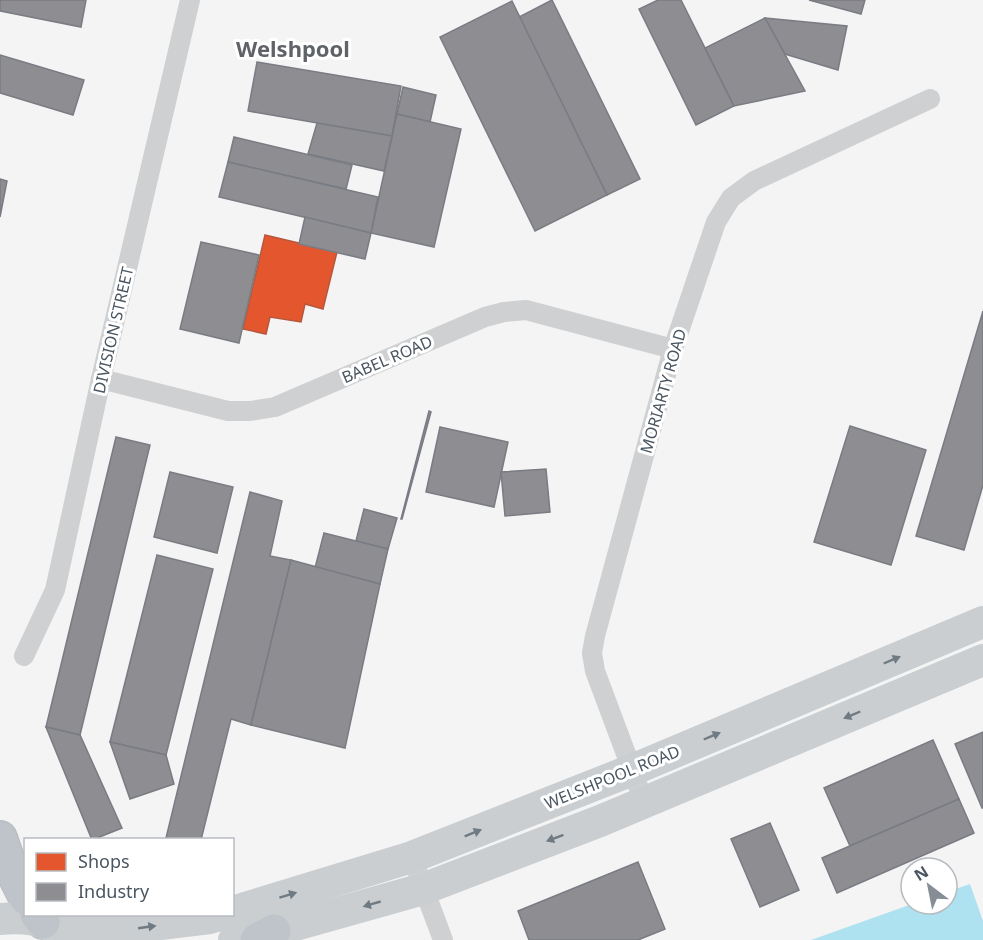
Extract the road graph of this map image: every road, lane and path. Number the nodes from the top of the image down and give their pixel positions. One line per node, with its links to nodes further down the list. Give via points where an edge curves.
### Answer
1 (190, 0): 4 (street, DIVISION STREET)
2 (930, 99): 3 (street, MORIARTY ROAD, via 754,181 731,198 716,222)
3 (673, 349): 4 (street, BABEL ROAD, via 526,310 485,317 274,407 250,411 228,411); 8 (street, MORIARTY ROAD, via 592,653)
4 (101, 379): 6 (street, DIVISION STREET, via 55,590)
5 (983, 622): 8 (main road, WELSHPOOL ROAD, one-way to 5)
6 (24, 656)
7 (983, 660): 9 (main road, one-way to 9)
8 (632, 770): 9 (street, MORIARTY ROAD); 10 (main road, WELSHPOOL ROAD)
9 (644, 802): 11 (main road)
10 (521, 814): 11 (main road, via 581,806 591,808); 13 (main road, WELSHPOOL ROAD, one-way to 10)
11 (600, 820): 15 (main road, one-way to 15)
12 (0, 838): 14 (highway, via 9,864)
13 (412, 857): 15 (street); 16 (main road, WELSHPOOL ROAD, one-way to 13)
14 (24, 888)
15 (423, 889): 20 (main road, one-way to 20); 22 (street)
16 (234, 911)
17 (219, 916): 19 (main road, one-way to 17, via 96,930)
18 (0, 919): 19 (main road)
19 (44, 920)
20 (266, 936): 21 (main road)
21 (234, 940)
22 (443, 940)

